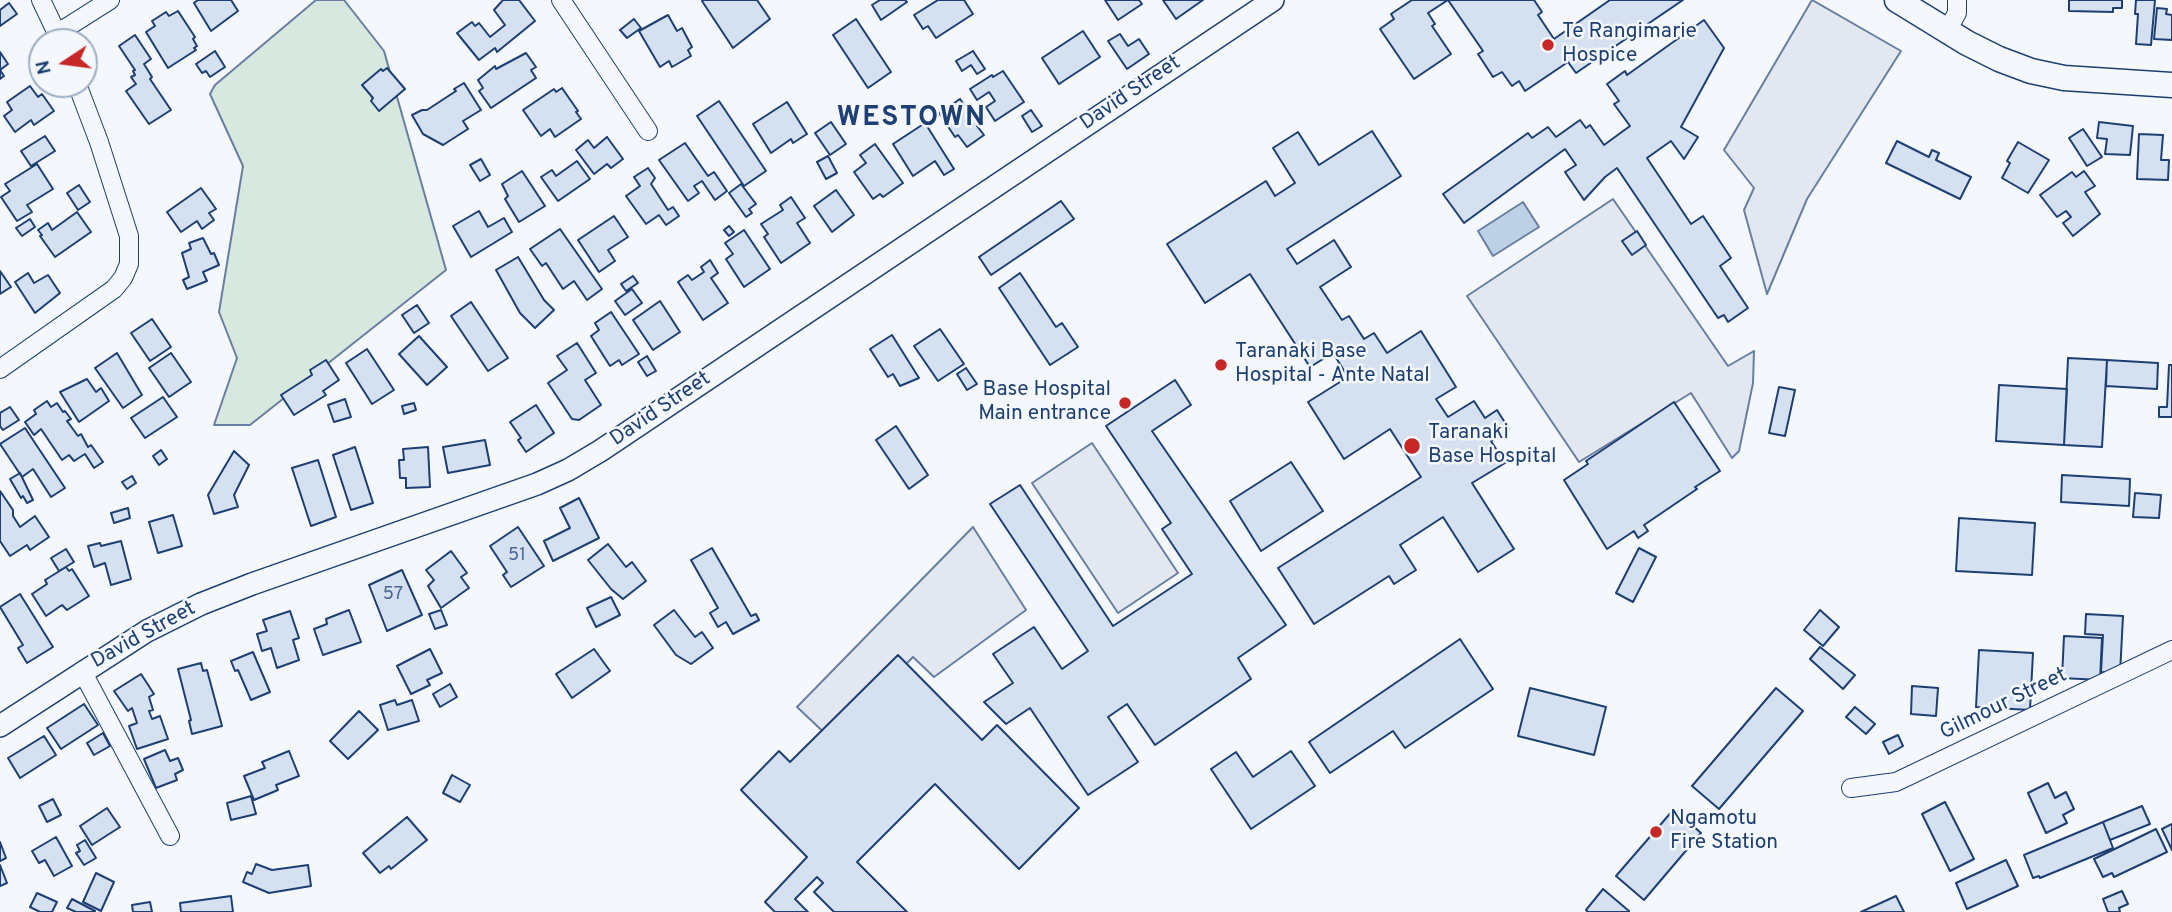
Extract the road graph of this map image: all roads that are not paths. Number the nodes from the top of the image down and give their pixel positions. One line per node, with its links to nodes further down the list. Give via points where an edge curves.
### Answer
1 (41, 0): 7 (street)
2 (110, 0): 8 (street)
3 (561, 0): 12 (street)
4 (1273, 0): 15 (street, David Street, via 568,470 201,604)
5 (1897, 0): 9 (main road)
6 (1957, 0): 9 (street, via 1957,13)
7 (55, 28)
8 (72, 28)
9 (1947, 31): 10 (main road, via 2031,71 2064,78)
10 (2172, 85)
11 (82, 98): 13 (street, via 129,236 129,264 114,289)
12 (648, 131)
13 (0, 369)
14 (2172, 650): 17 (street, Gilmour Street, via 1896,782)
15 (82, 671): 16 (street, David Street); 18 (street)
16 (0, 726)
17 (1852, 788)
18 (170, 836)

